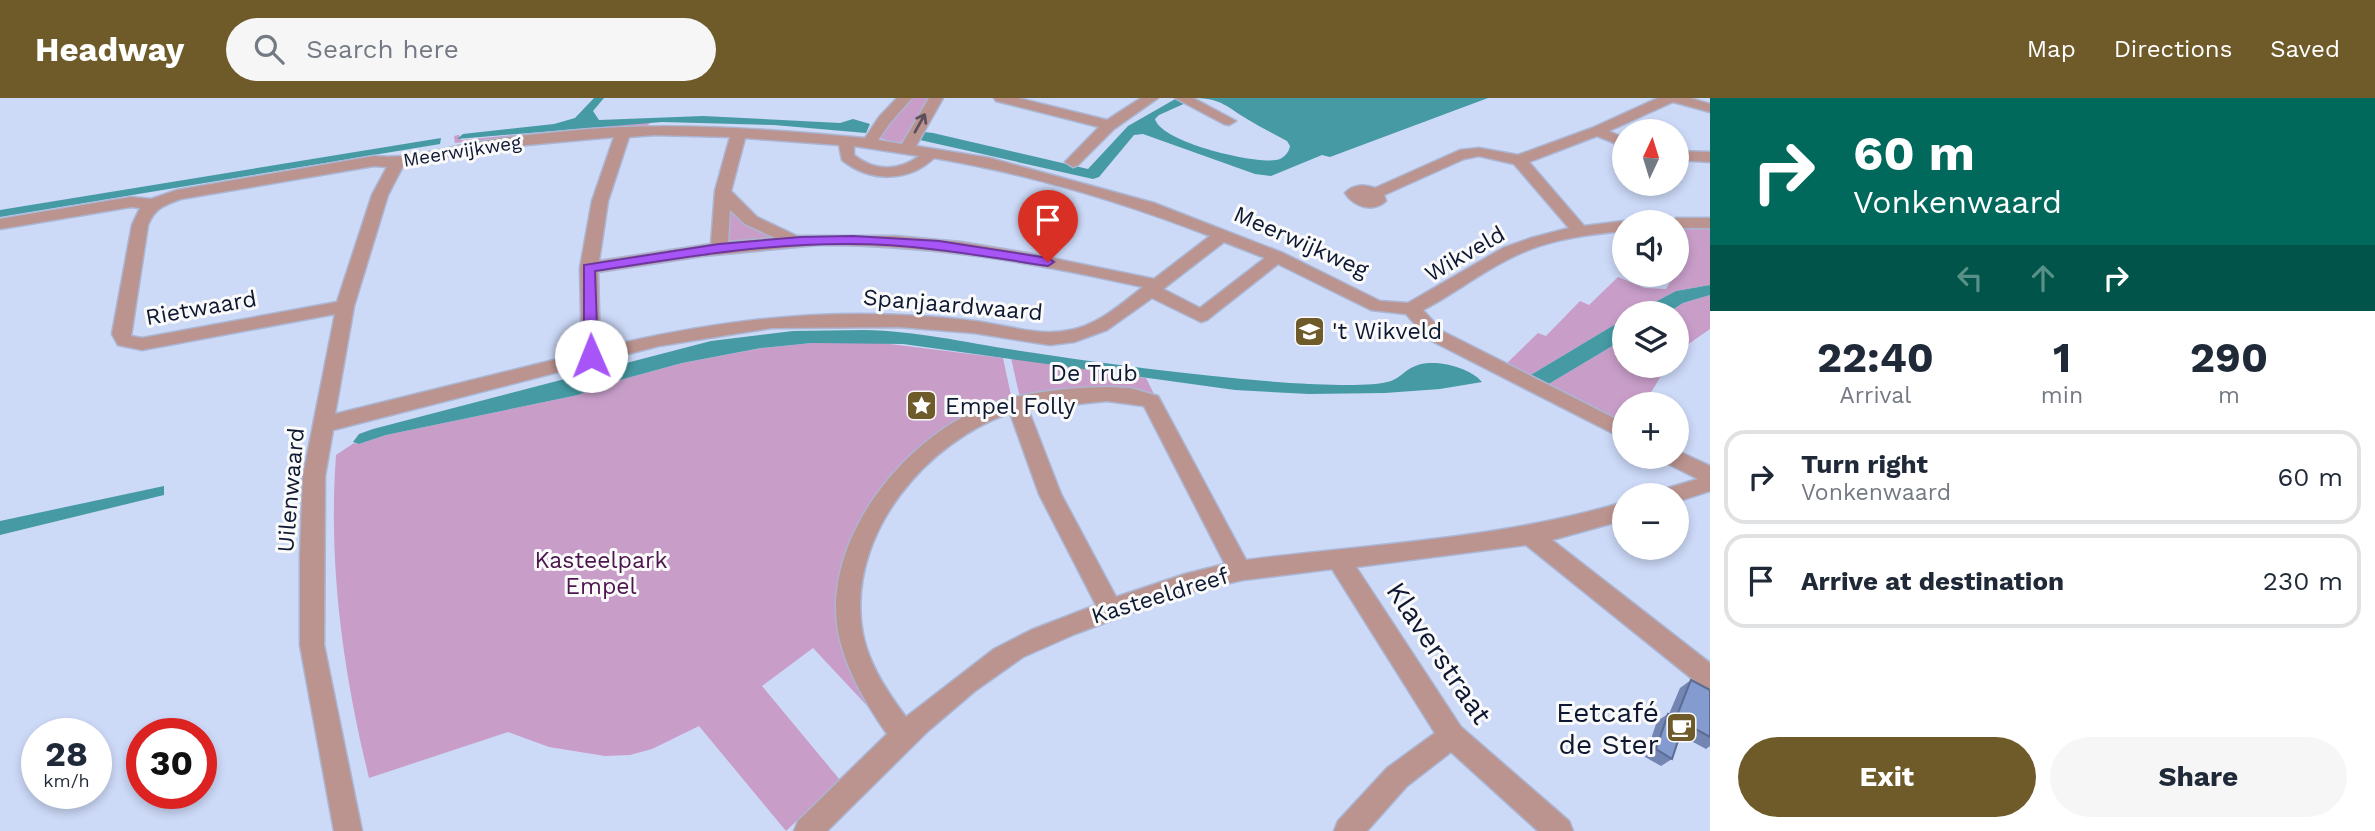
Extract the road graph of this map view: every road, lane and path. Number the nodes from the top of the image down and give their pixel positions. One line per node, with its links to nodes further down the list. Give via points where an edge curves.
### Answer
1 (905, 98): 16 (street)
2 (936, 98): 17 (street, one-way to 2)
3 (1001, 98): 10 (street)
4 (1151, 98): 10 (street)
5 (1670, 98): 11 (street)
6 (1675, 98): 8 (street)
7 (1188, 101): 9 (street)
8 (1710, 108)
9 (1229, 121)
10 (1109, 125): 22 (street)
11 (1597, 131): 14 (street); 21 (street)
12 (739, 132): 13 (street, Meerwijkweg); 15 (street, Meerwijkweg); 24 (street)
13 (623, 133): 23 (street, Meerwijkweg, via 484,145); 36 (street, via 600,201)
14 (1612, 138)
15 (846, 140): 16 (street, Meerwijkweg); 18 (street, via 846,158 882,173 911,170)
16 (869, 143): 17 (street, Meerwijkweg)
17 (907, 149): 18 (street, Meerwijkweg)
18 (931, 153): 32 (street, Meerwijkweg, via 1063,181 1148,206)
19 (1689, 156): 20 (street)
20 (1710, 157)
21 (1519, 160): 25 (street, via 1479,152 1460,155); 31 (street)
22 (1073, 162)
23 (398, 163): 26 (street, Meerwijkweg, via 374,160 177,195); 38 (street, Uilenwaard, via 380,195)
24 (723, 191): 33 (street, via 752,224); 34 (street)
25 (1376, 194)
26 (153, 204): 29 (street, Meerwijkweg, via 131,202); 38 (street, Rietwaard, via 140,225 121,334 125,341 142,344)
27 (1689, 223): 28 (street)
28 (1710, 223)
29 (0, 224)
30 (1612, 227): 31 (street, Wikveld)
31 (1580, 230): 39 (street, Wikveld, via 1509,252)
32 (1222, 235): 35 (street, Meerwijkweg); 37 (street, Spanjaardwaard)
33 (801, 241): 34 (street); 37 (street, via 895,241 960,247)
34 (719, 248): 36 (street)
35 (1277, 257): 37 (street, via 1201,316); 39 (street, Meerwijkweg, via 1377,306)
36 (589, 268): 40 (street)
37 (1154, 287): 40 (street, Spanjaardwaard, via 1101,326 1062,338 937,323 820,320 717,329)
38 (345, 306): 42 (street, Uilenwaard)
39 (1411, 309): 43 (street, via 1436,335)
40 (591, 356): 42 (street, Spanjaardwaard)
41 (1017, 405): 51 (street, De Trub, via 1077,395 1152,401); 52 (street, via 1050,494); 54 (street, De Trub, via 973,421 907,473 883,503 853,567 849,621 856,654 877,699)
42 (322, 425): 56 (street, Uilenwaard, via 312,515 312,645)
43 (1612, 426)
44 (1689, 465): 45 (street)
45 (1710, 475)
46 (1710, 483): 47 (street)
47 (1689, 490)
48 (1612, 514): 49 (street, Kasteeldreef)
49 (1531, 536): 50 (street, Kasteeldreef); 53 (street)
50 (1338, 559): 51 (street, Kasteeldreef); 55 (street, Klaverstraat)
51 (1240, 571): 52 (street, Kasteeldreef, via 1171,588)
52 (1111, 610): 54 (street, Kasteeldreef, via 1061,628 992,663)
53 (1710, 678)
54 (904, 736): 57 (street, Kasteeldreef)
55 (1452, 736): 58 (street, via 1397,777); 59 (street, Klaverstraat)
56 (348, 831)
57 (808, 831)
58 (1348, 831)
59 (1559, 831)

